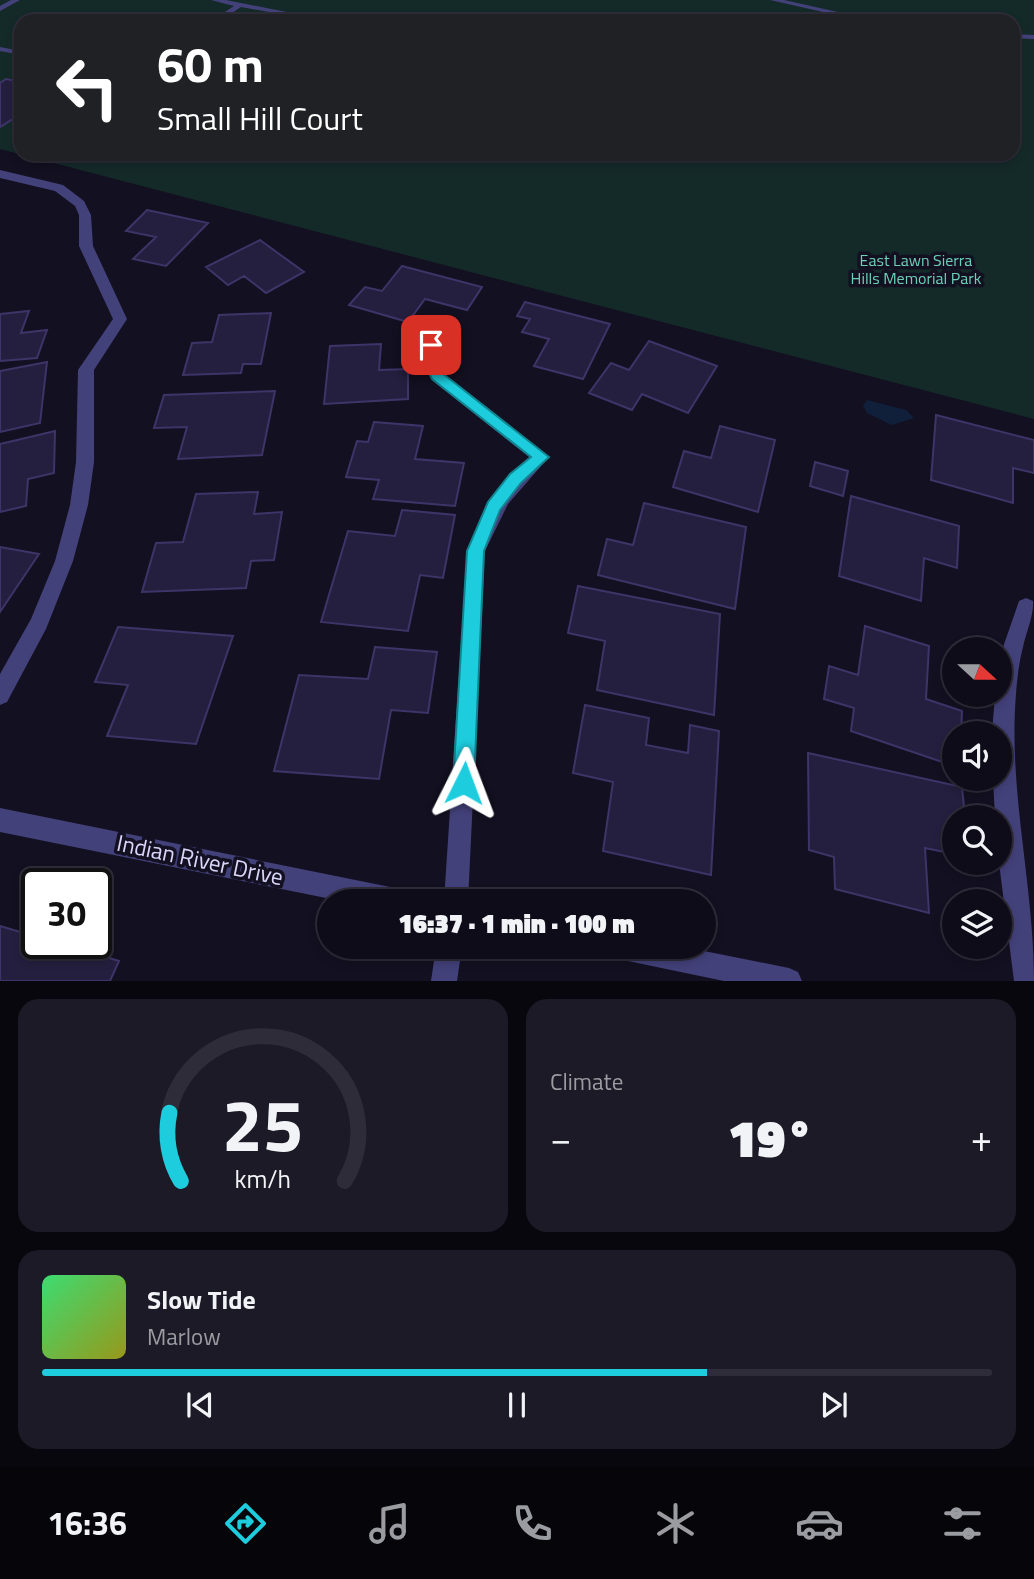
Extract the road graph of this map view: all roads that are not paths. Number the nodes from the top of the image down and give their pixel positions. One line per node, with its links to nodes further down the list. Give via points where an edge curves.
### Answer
1 (16, 0): 5 (lane)
2 (215, 0): 4 (lane)
3 (774, 0): 8 (lane)
4 (240, 5): 6 (lane); 7 (lane)
5 (0, 9)
6 (226, 14)
7 (291, 14)
8 (841, 14)
9 (0, 174): 12 (street, via 59,188 80,204 86,246 120,319 86,370 83,473 64,561 39,623)
10 (439, 330): 15 (street, via 430,360 437,376 541,457 515,479 494,507 476,551)
11 (1026, 607): 20 (street, via 1012,650 1004,701 1007,832)
12 (0, 695)
13 (0, 820): 14 (street, Indian River Drive)
14 (341, 889)
15 (457, 889)
16 (447, 959): 18 (street)
17 (682, 959): 19 (street)
18 (444, 981)
19 (789, 981)
20 (1027, 981)

